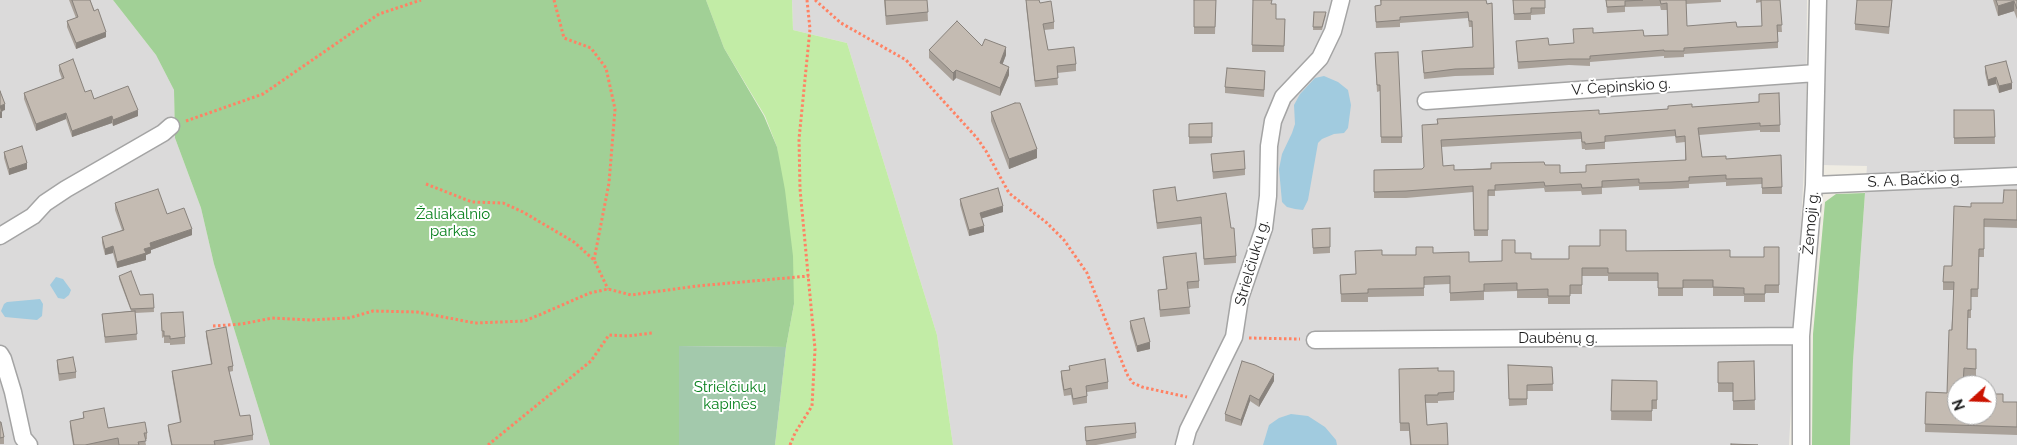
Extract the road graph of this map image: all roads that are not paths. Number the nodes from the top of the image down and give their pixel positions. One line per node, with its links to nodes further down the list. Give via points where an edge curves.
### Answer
1 (1341, 0): 13 (street, Strielčiukų g., via 1333,31 1320,58 1283,97 1273,121 1264,228 1240,298 1234,338 1202,400)
2 (1818, 0): 3 (street, Žemoji g.)
3 (1816, 73): 4 (street, V. Čepinskio g.); 7 (street, Žemoji g.)
4 (1426, 101)
5 (171, 126): 8 (street, via 66,189 33,216)
6 (2017, 176): 7 (street, S. A. Bačkio g.)
7 (1814, 185): 9 (street, Žemoji g.)
8 (0, 236)
9 (1801, 336): 10 (street, Daubėnų g.); 14 (street, Žemoji g.)
10 (1315, 340)
11 (0, 354): 12 (street, via 13,392 22,438)
12 (28, 445)
13 (1184, 445)
14 (1801, 445)

